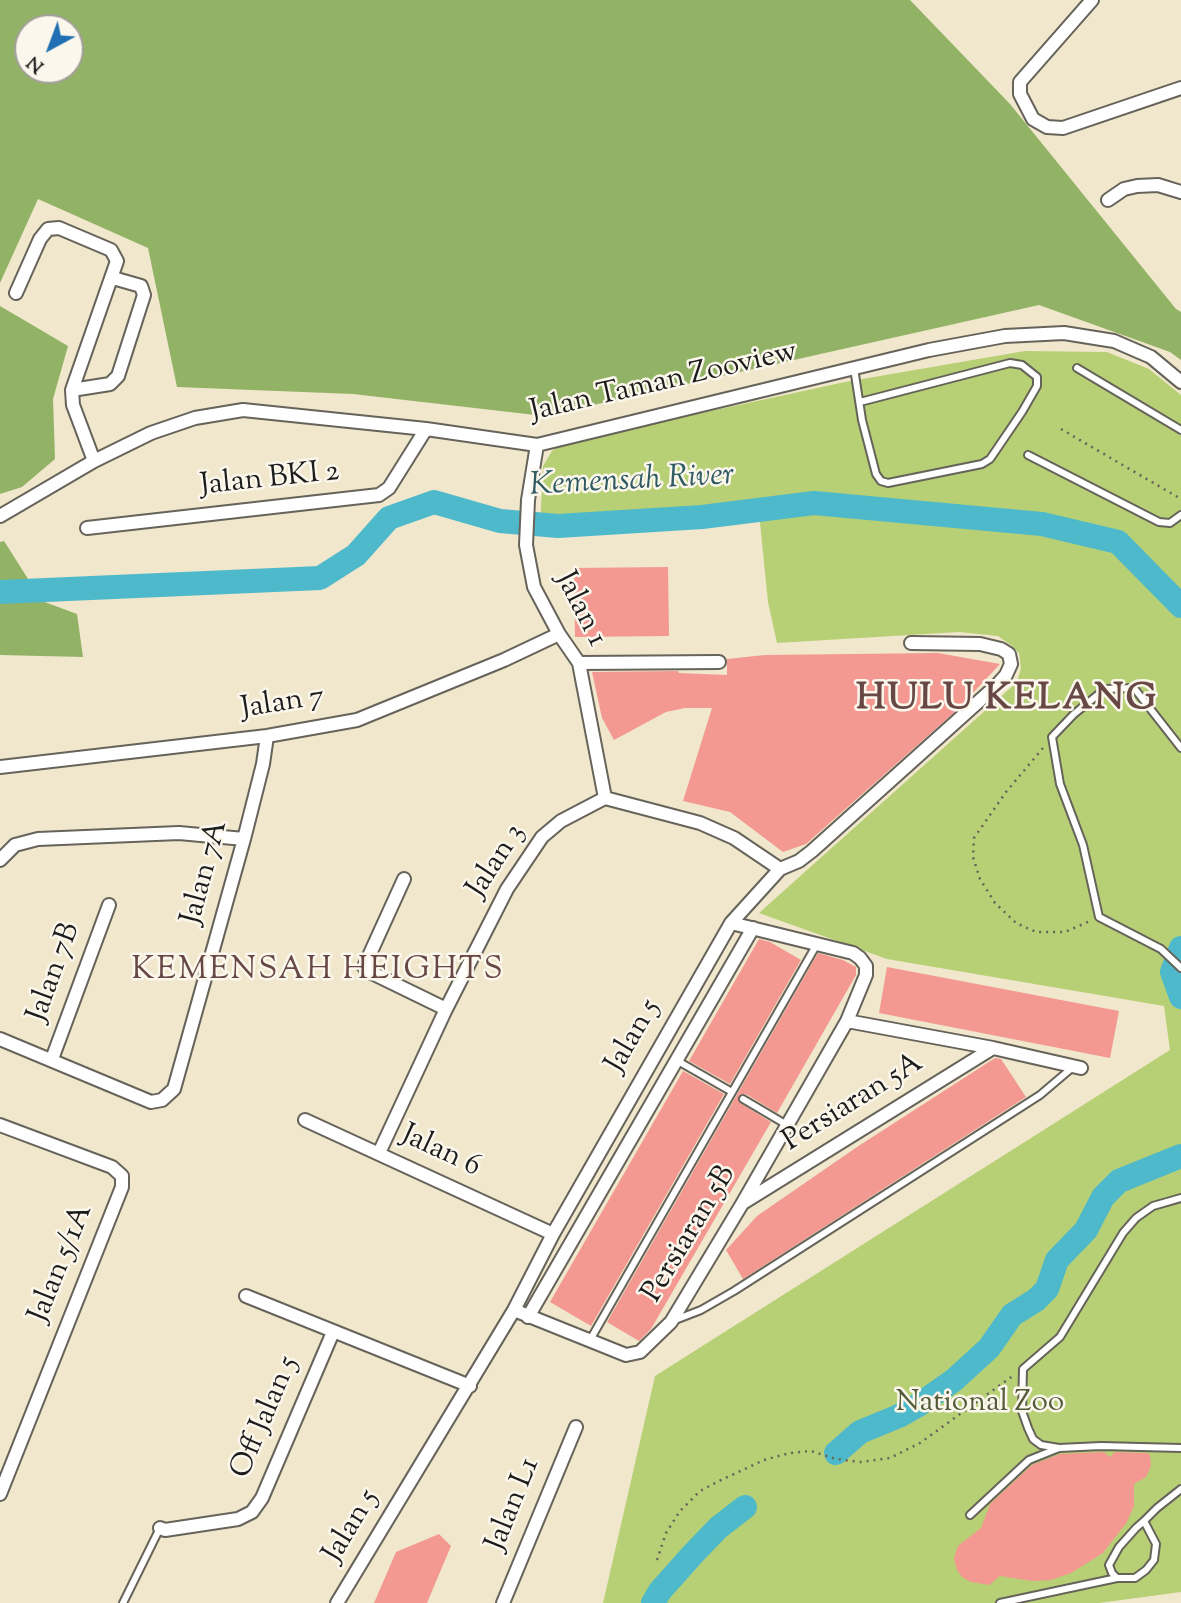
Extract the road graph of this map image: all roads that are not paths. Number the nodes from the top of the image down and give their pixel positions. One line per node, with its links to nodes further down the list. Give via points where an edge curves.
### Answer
1 (1092, 0): 2 (street, via 1020,82 1020,93 1033,119 1047,127 1063,128)
2 (1181, 88)
3 (1181, 192): 4 (street, via 1158,185 1137,186)
4 (1108, 200)
5 (113, 278): 6 (street, via 117,261 111,250 59,228 48,229); 10 (street); 10 (street, via 141,286 144,295 118,376 110,384)
6 (16, 293)
7 (853, 368): 9 (street, Jalan Taman Zooview, via 1004,336 1064,333 1114,341 1151,357); 11 (lane); 14 (street, Jalan Taman Zooview)
8 (1077, 368): 13 (lane)
9 (1181, 382)
10 (72, 390): 16 (street, via 72,405)
11 (860, 402): 11 (lane, via 876,474 888,483 982,464 1022,412 1037,386 1037,377 1010,363)
12 (426, 429): 14 (street, Jalan Taman Zooview); 16 (street, Jalan Taman Zooview, via 243,410 195,418 151,433); 19 (street, Jalan BKI 2, via 389,488 379,495)
13 (1181, 430)
14 (537, 445): 20 (street, Jalan 1, via 526,545 534,587)
15 (1028, 455): 17 (lane, via 1159,522 1170,523)
16 (94, 461): 18 (street, Jalan Taman Zooview)
17 (1181, 515)
18 (0, 516)
19 (87, 528)
20 (559, 634): 23 (street, Jalan 1); 24 (street, Jalan 7, via 358,720)
21 (911, 643): 30 (street, Jalan 5, via 1001,649 1009,654 1011,664 997,685 812,852)
22 (719, 662): 23 (street)
23 (579, 663): 27 (street, Jalan 1)
24 (267, 736): 26 (street, Jalan 7); 28 (street, Jalan 7A)
25 (1181, 748): 36 (lane, via 1134,688 1105,689 1052,737 1060,784 1083,845 1099,917 1161,949)
26 (0, 767)
27 (605, 798): 30 (street, via 700,823 734,838); 37 (street, Jalan 3, via 561,821 525,859)
28 (244, 839): 29 (street, via 178,833 38,839 15,845); 41 (street, Jalan 7A, via 174,1088 162,1100 150,1102)
29 (0, 860)
30 (780, 869): 33 (street, Jalan 5)
31 (404, 880): 37 (street, via 364,967)
32 (109, 905): 41 (street, Jalan 7B)
33 (731, 923): 34 (street); 52 (street, Jalan 5)
34 (753, 928): 35 (street); 42 (street, Jalan 5)
35 (817, 944): 38 (street, via 853,953 866,965); 44 (lane)
36 (1181, 968)
37 (446, 1009): 49 (street, Jalan 3)
38 (847, 1021): 40 (street, Persiaran 5A); 48 (street, Persiaran 5B)
39 (0, 1039): 41 (street)
40 (993, 1048): 43 (street, Persiaran 5A); 51 (street, Persiaran 5A)
41 (52, 1059)
42 (676, 1060): 44 (lane); 55 (street, Jalan 5)
43 (1078, 1067): 56 (lane, via 734,1292)
44 (732, 1093): 58 (lane)
45 (743, 1099): 48 (lane)
46 (305, 1120): 49 (street, Jalan 6)
47 (0, 1125): 64 (street, Jalan 5/1A, via 112,1167 122,1176)
48 (788, 1125): 51 (street, Persiaran 5B)
49 (379, 1153): 52 (street, Jalan 6)
50 (1181, 1198): 61 (lane, via 1153,1206 1136,1218 1060,1337 1023,1369 1022,1411 1033,1439 1041,1446)
51 (742, 1204): 56 (street, Persiaran 5B)
52 (553, 1234): 54 (street, Jalan 5)
53 (246, 1296): 57 (street, Off Jalan 5)
54 (514, 1310): 55 (street, Persiaran 5B); 59 (street, Jalan 5)
55 (528, 1317): 58 (street, Persiaran 5B)
56 (671, 1322): 58 (street, Persiaran 5B, via 640,1352 626,1355)
57 (333, 1332): 59 (street, Off Jalan 5); 67 (street, Off Jalan 5, via 252,1512 238,1519)
58 (589, 1341)
59 (470, 1386): 70 (street, Jalan 5)
60 (576, 1427): 71 (street, Jalan L1)
61 (1059, 1448): 62 (lane); 65 (lane, via 1029,1460)
62 (1181, 1448)
63 (1181, 1489): 66 (lane)
64 (0, 1494)
65 (971, 1515)
66 (1144, 1521): 68 (lane, via 1109,1565); 68 (lane, via 1156,1544 1154,1560 1135,1578)
67 (160, 1528): 69 (lane)
68 (1117, 1578): 72 (lane)
69 (123, 1603)
70 (337, 1603)
71 (503, 1603)
72 (1000, 1603)

